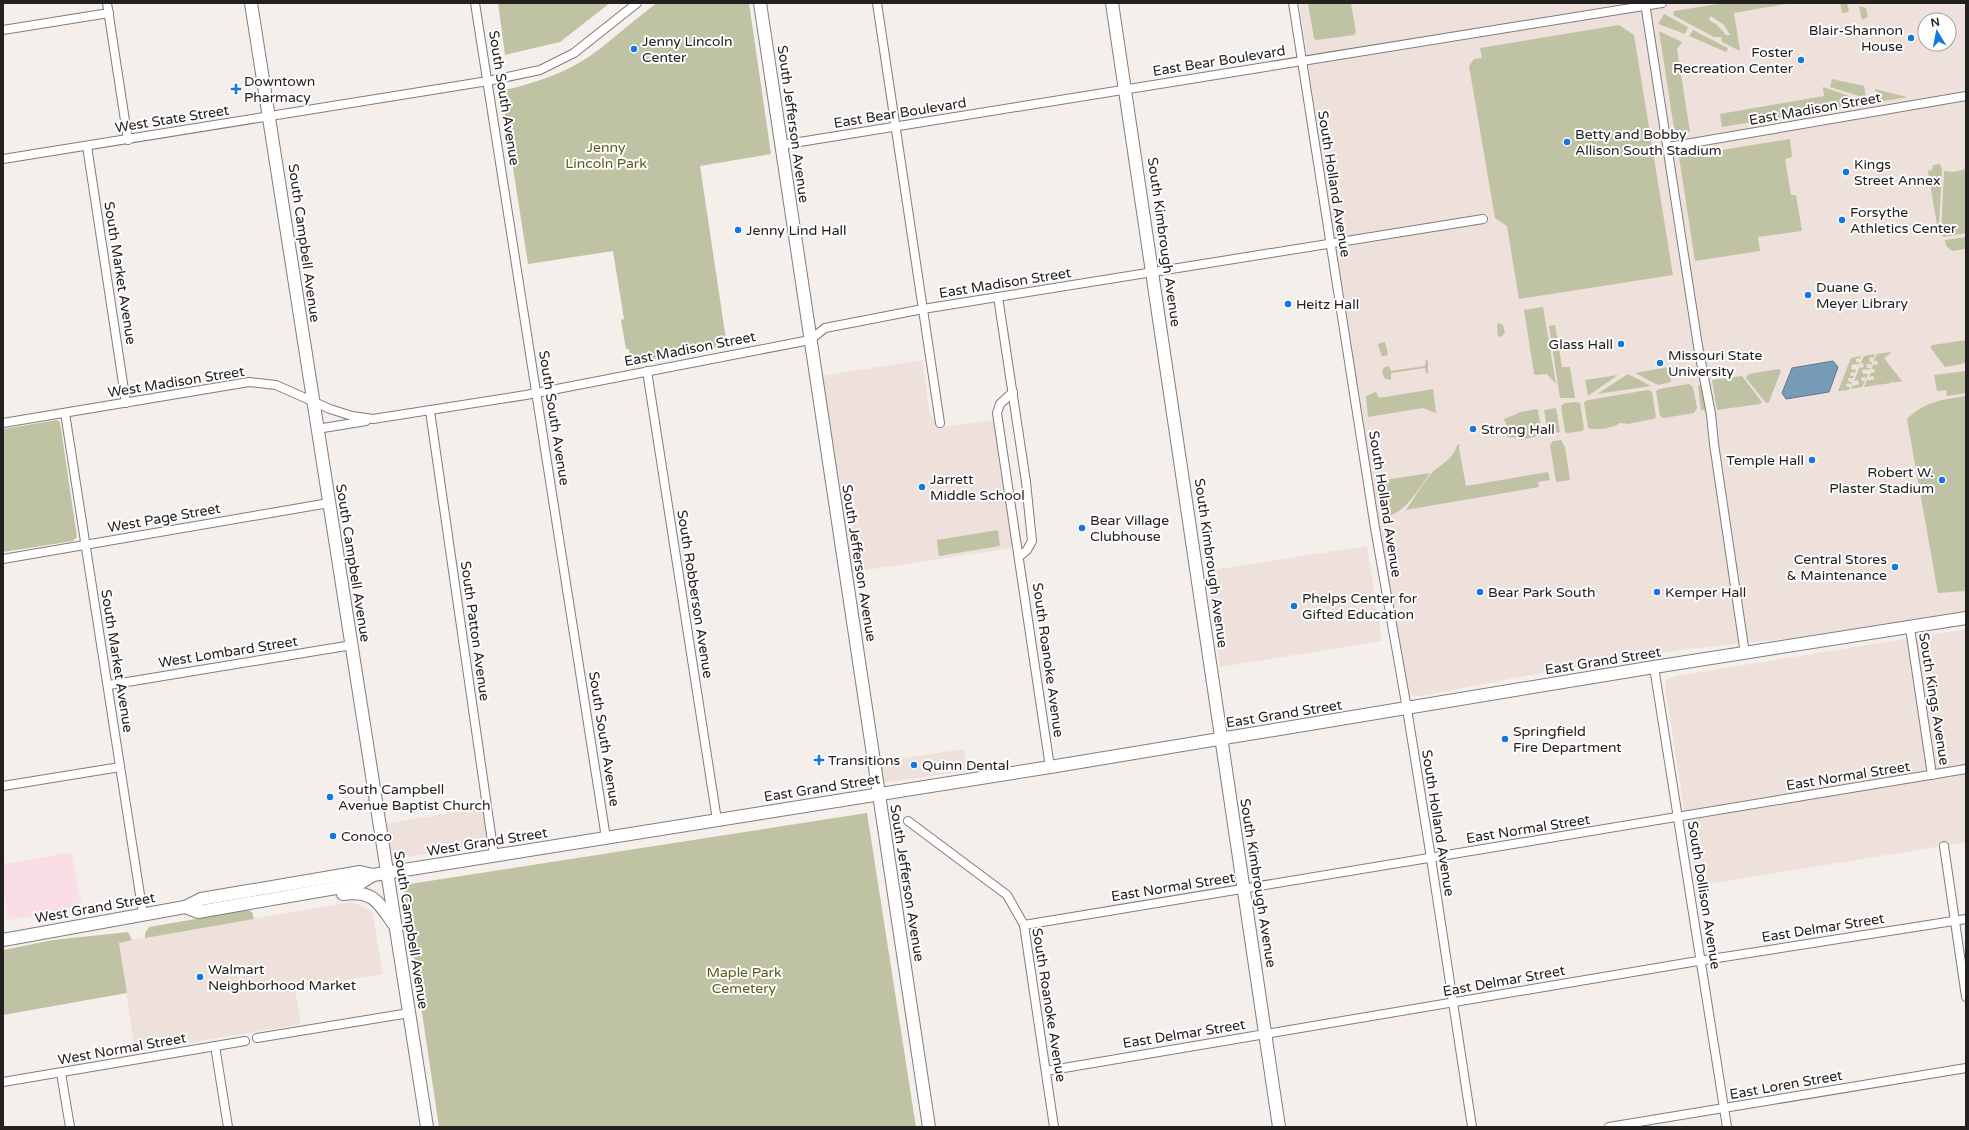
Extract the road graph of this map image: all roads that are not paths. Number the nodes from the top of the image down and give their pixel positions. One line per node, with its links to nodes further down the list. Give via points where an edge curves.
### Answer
1 (107, 3): 11 (street)
2 (251, 3): 17 (main road, South Campbell Avenue)
3 (476, 3): 14 (street, South South Avenue)
4 (637, 3): 14 (street, West State Street, via 574,53 540,70)
5 (760, 3): 20 (main road, South Jefferson Avenue)
6 (877, 3): 18 (street)
7 (1112, 3): 15 (main road, South Kimbrough Avenue)
8 (1293, 3): 13 (street, South Holland Avenue)
9 (1662, 3): 10 (street, East Bear Boulevard)
10 (1645, 4): 13 (street, East Bear Boulevard); 22 (street)
11 (109, 13): 12 (street); 19 (street)
12 (3, 30)
13 (1301, 62): 15 (street, East Bear Boulevard); 25 (street, South Holland Avenue)
14 (488, 81): 17 (street, West State Street); 31 (street, South South Avenue)
15 (1126, 90): 18 (street, East Bear Boulevard); 26 (main road, South Kimbrough Avenue)
16 (1966, 96): 22 (street, East Madison Street)
17 (270, 116): 19 (street, West State Street); 33 (main road, South Campbell Avenue)
18 (895, 127): 20 (street, East Bear Boulevard); 28 (street)
19 (128, 140): 21 (street, West State Street)
20 (781, 145): 29 (main road, South Jefferson Avenue)
21 (87, 146): 23 (street, West State Street); 34 (street, South Market Avenue)
22 (1668, 147): 48 (street, via 1698,346 1711,414)
23 (3, 159)
24 (1483, 219): 25 (street, East Madison Street)
25 (1331, 244): 26 (street, East Madison Street); 51 (street, South Holland Avenue, via 1375,528)
26 (1153, 273): 27 (street, East Madison Street); 52 (main road, South Kimbrough Avenue)
27 (998, 297): 28 (street, East Madison Street); 32 (street)
28 (923, 309): 29 (street, East Madison Street, via 825,328); 39 (street)
29 (810, 340): 30 (street, East Madison Street); 58 (main road, South Jefferson Avenue)
30 (647, 371): 31 (street, East Madison Street); 60 (street, South Robberson Avenue)
31 (537, 391): 35 (street, West Madison Street); 62 (street, South South Avenue)
32 (1013, 392): 43 (street, via 1032,541); 43 (street, South Roanoke Avenue, via 1000,404 997,413)
33 (312, 400): 34 (street, West Madison Street, via 276,385 249,382); 37 (street, West Madison Street, via 352,416); 40 (main road, South Campbell Avenue)
34 (126, 403): 36 (street, West Madison Street)
35 (430, 411): 37 (street, West Madison Street); 64 (street, South Patton Avenue)
36 (65, 413): 38 (street, West Madison Street); 42 (street, South Market Avenue)
37 (373, 419): 40 (street)
38 (3, 423)
39 (940, 423)
40 (317, 429): 41 (main road, South Campbell Avenue)
41 (328, 503): 42 (street, West Page Street); 47 (main road, South Campbell Avenue)
42 (86, 545): 44 (street, West Page Street); 50 (street, South Market Avenue)
43 (1020, 556): 54 (street, South Roanoke Avenue)
44 (3, 559)
45 (1966, 618): 46 (main road, East Grand Street)
46 (1910, 628): 48 (main road, East Grand Street); 56 (street, South Kings Avenue)
47 (352, 645): 50 (street, West Lombard Street); 66 (main road, South Campbell Avenue)
48 (1745, 654): 49 (main road, East Grand Street)
49 (1654, 667): 51 (main road, East Grand Street); 59 (street, South Dollison Avenue)
50 (109, 685): 53 (street, South Market Avenue)
51 (1407, 709): 52 (main road, East Grand Street); 65 (street, South Holland Avenue)
52 (1221, 739): 54 (main road, East Grand Street); 68 (main road, South Kimbrough Avenue)
53 (120, 767): 57 (street); 71 (street, South Market Avenue)
54 (1050, 767): 58 (main road, East Grand Street)
55 (1966, 769): 56 (street, East Normal Street)
56 (1932, 775): 59 (street, East Normal Street)
57 (3, 786)
58 (879, 795): 60 (main road, East Grand Street); 93 (main road, South Jefferson Avenue)
59 (1679, 817): 65 (street, East Normal Street); 77 (street, South Dollison Avenue)
60 (716, 820): 62 (main road, East Grand Street)
61 (908, 821): 74 (street, South Roanoke Avenue, via 1007,895)
62 (606, 838): 64 (main road, West Grand Street)
63 (1944, 846): 73 (street)
64 (494, 855): 66 (main road, West Grand Street)
65 (1431, 858): 68 (street, East Normal Street); 79 (street, South Holland Avenue)
66 (387, 873): 67 (main road, West Grand Street); 75 (main road, South Campbell Avenue)
67 (373, 875): 69 (main road, West Grand Street, via 359,884); 70 (main road, West Grand Street, via 360,872 252,890 201,899)
68 (1244, 889): 74 (street, East Normal Street); 81 (main road, South Kimbrough Avenue)
69 (309, 893): 70 (main road, West Grand Street, via 198,912); 75 (main road, via 320,897 355,892 369,894 379,903)
70 (185, 907): 71 (main road, West Grand Street)
71 (143, 914): 76 (main road, West Grand Street)
72 (1966, 919): 73 (street, East Delmar Street)
73 (1955, 921): 77 (street, East Delmar Street); 78 (street)
74 (1024, 925): 86 (street, South Roanoke Avenue)
75 (396, 927): 80 (main road, South Campbell Avenue)
76 (5, 941)
77 (1702, 961): 79 (street, East Delmar Street); 89 (street, South Dollison Avenue)
78 (1966, 997)
79 (1453, 1003): 81 (street, East Delmar Street); 96 (street, South Holland Avenue)
80 (409, 1013): 82 (street); 92 (main road, South Campbell Avenue)
81 (1266, 1034): 86 (street, East Delmar Street); 95 (main road, South Kimbrough Avenue)
82 (257, 1038)
83 (245, 1041): 84 (street, West Normal Street)
84 (215, 1046): 87 (street, West Normal Street); 91 (street)
85 (1966, 1068): 89 (street, East Loren Street)
86 (1046, 1071): 94 (street, South Roanoke Avenue)
87 (61, 1073): 88 (street, West Normal Street); 90 (street)
88 (3, 1082)
89 (1724, 1109): 97 (street, East Loren Street); 98 (street, South Dollison Avenue)
90 (70, 1127)
91 (228, 1127)
92 (427, 1127)
93 (929, 1127)
94 (1054, 1127)
95 (1279, 1127)
96 (1472, 1127)
97 (1609, 1127)
98 (1727, 1127)

